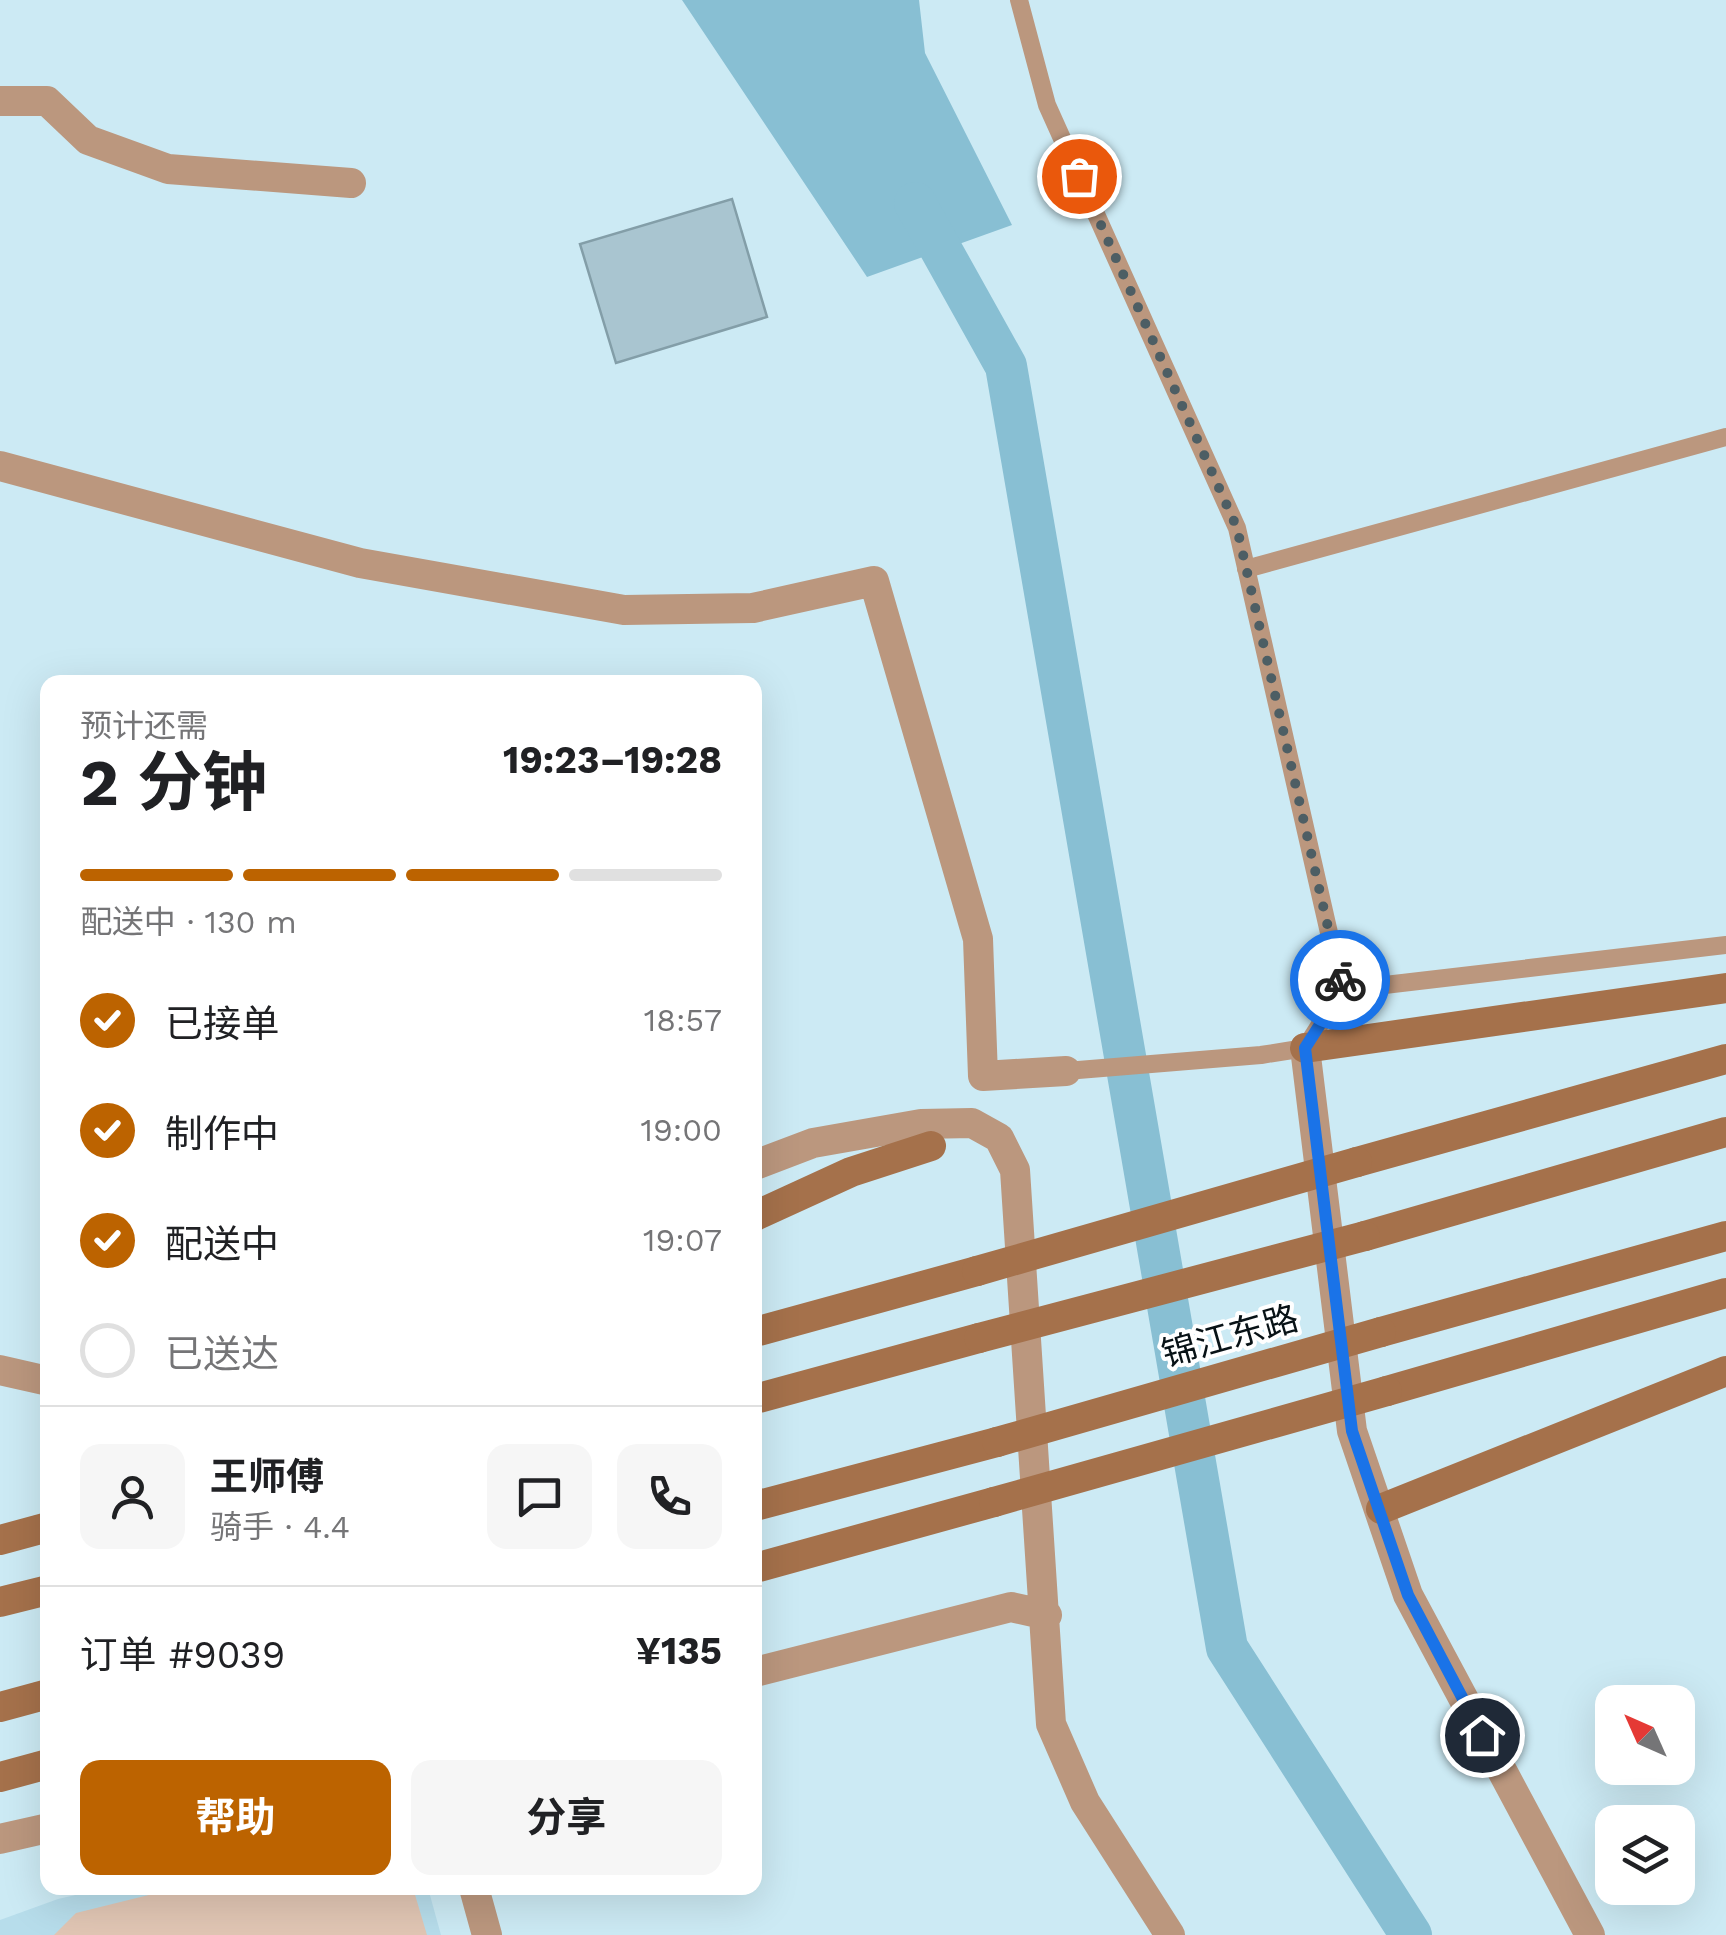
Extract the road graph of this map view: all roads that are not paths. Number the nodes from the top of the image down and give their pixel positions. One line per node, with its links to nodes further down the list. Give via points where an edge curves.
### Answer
1 (1019, 0): 6 (lane, via 1047,105 1237,528)
2 (0, 101): 3 (street, via 48,101 88,140 168,169)
3 (351, 184)
4 (1726, 437): 6 (lane)
5 (0, 466): 13 (street, via 360,563 624,610 753,608 874,580 978,939)
6 (1246, 569): 9 (lane)
7 (1726, 945): 9 (lane)
8 (1726, 988): 10 (main road)
9 (1342, 990): 10 (lane)
10 (1305, 1048): 12 (lane); 27 (street, via 1352,1431)
11 (1726, 1059): 21 (main road, bridge)
12 (1066, 1071): 13 (street)
13 (984, 1076): 14 (street)
14 (972, 1123): 16 (street); 17 (street, via 921,1124 813,1143); 33 (street, via 1000,1138 1015,1170)
15 (1726, 1132): 25 (main road, 锦江东路, bridge)
16 (931, 1146): 18 (main road, via 850,1172)
17 (762, 1161)
18 (762, 1213)
19 (1726, 1236): 26 (main road, 锦江东路, bridge)
20 (1726, 1293): 30 (main road, bridge)
21 (762, 1330)
22 (0, 1370): 24 (street)
23 (1726, 1371): 27 (main road)
24 (40, 1379)
25 (762, 1397)
26 (762, 1504)
27 (1381, 1509): 44 (street, via 1408,1595)
28 (40, 1529): 29 (main road)
29 (0, 1540)
30 (762, 1566)
31 (40, 1592): 32 (main road)
32 (0, 1602)
33 (1047, 1615): 34 (street, via 1011,1606); 43 (street, via 1052,1724 1085,1802)
34 (762, 1670)
35 (40, 1696): 36 (main road)
36 (0, 1707)
37 (40, 1766): 38 (main road)
38 (0, 1777)
39 (40, 1830): 40 (street)
40 (0, 1838)
41 (476, 1895): 42 (street)
42 (487, 1935)
43 (1170, 1935)
44 (1590, 1935)

